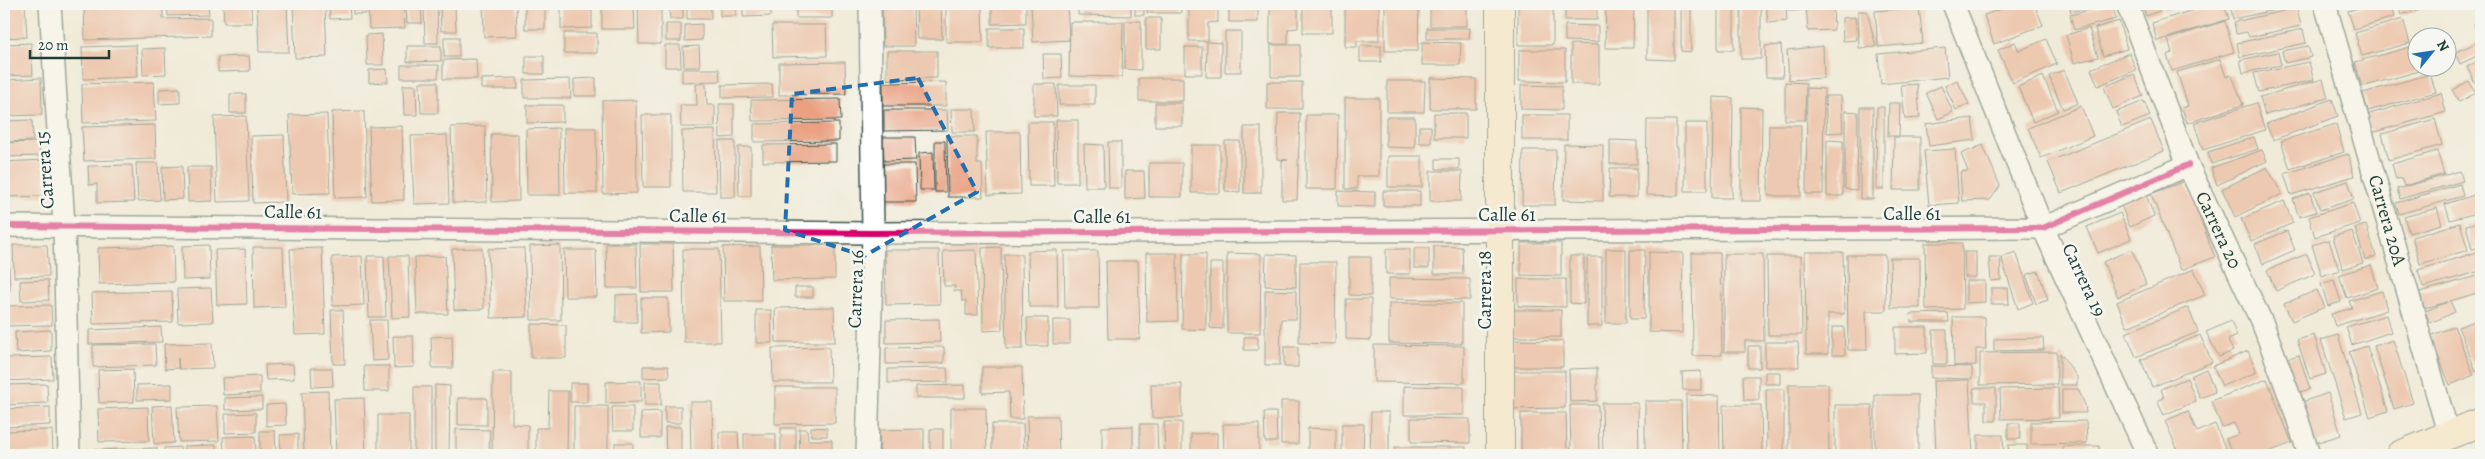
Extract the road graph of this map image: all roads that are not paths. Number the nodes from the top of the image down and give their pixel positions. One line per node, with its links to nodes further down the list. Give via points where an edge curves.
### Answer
1 (50, 4): 8 (street, Carrera 15)
2 (870, 4): 12 (street, Carrera 16)
3 (1500, 4): 11 (street, Carrera 18)
4 (1953, 4): 10 (street, Carrera 19)
5 (2127, 4): 7 (street, Carrera 20)
6 (2325, 4): 14 (street, Carrera 20A)
7 (2188, 165): 10 (street, Calle 61); 19 (street, Carrera 20, via 2264,328)
8 (64, 225): 9 (street, Calle 61); 12 (street, Calle 61); 15 (street, Carrera 15)
9 (4, 226)
10 (2043, 228): 11 (street, Calle 61); 18 (street, Carrera 19)
11 (1500, 230): 12 (street, Calle 61); 17 (street, Carrera 18)
12 (873, 232): 16 (street, Carrera 16)
13 (2481, 422): 14 (street)
14 (2449, 436): 20 (street)
15 (69, 455)
16 (867, 455)
17 (1500, 455)
18 (2148, 455)
19 (2309, 455)
20 (2400, 455)

